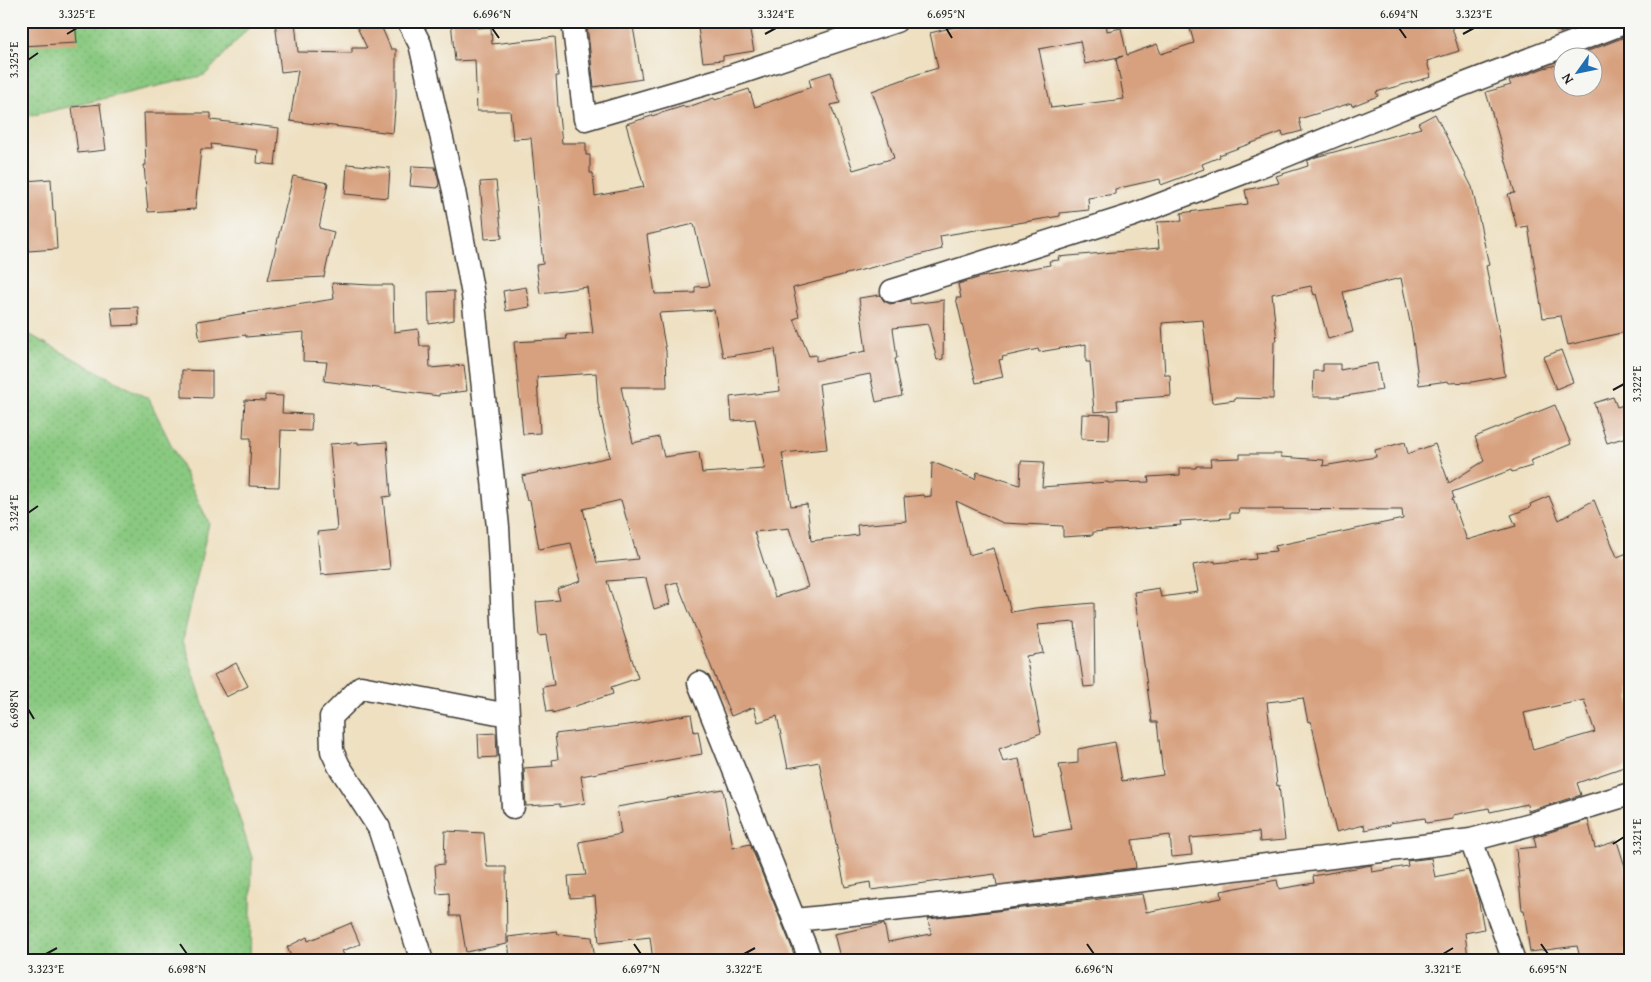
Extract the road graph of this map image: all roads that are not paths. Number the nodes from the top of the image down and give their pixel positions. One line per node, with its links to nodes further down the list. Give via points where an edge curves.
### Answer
1 (408, 21): 7 (street, via 420,44 454,191 473,295 498,527)
2 (573, 21): 3 (street, via 584,119 722,79)
3 (896, 21)
4 (1628, 21): 5 (street, via 1133,215)
5 (892, 291)
6 (699, 683): 11 (street)
7 (508, 715): 9 (street); 12 (street, via 361,687 331,717 332,751 379,828)
8 (1630, 794): 10 (street)
9 (513, 807)
10 (1471, 840): 11 (street); 14 (street)
11 (795, 920): 13 (street)
12 (422, 961)
13 (811, 961)
14 (1514, 961)

